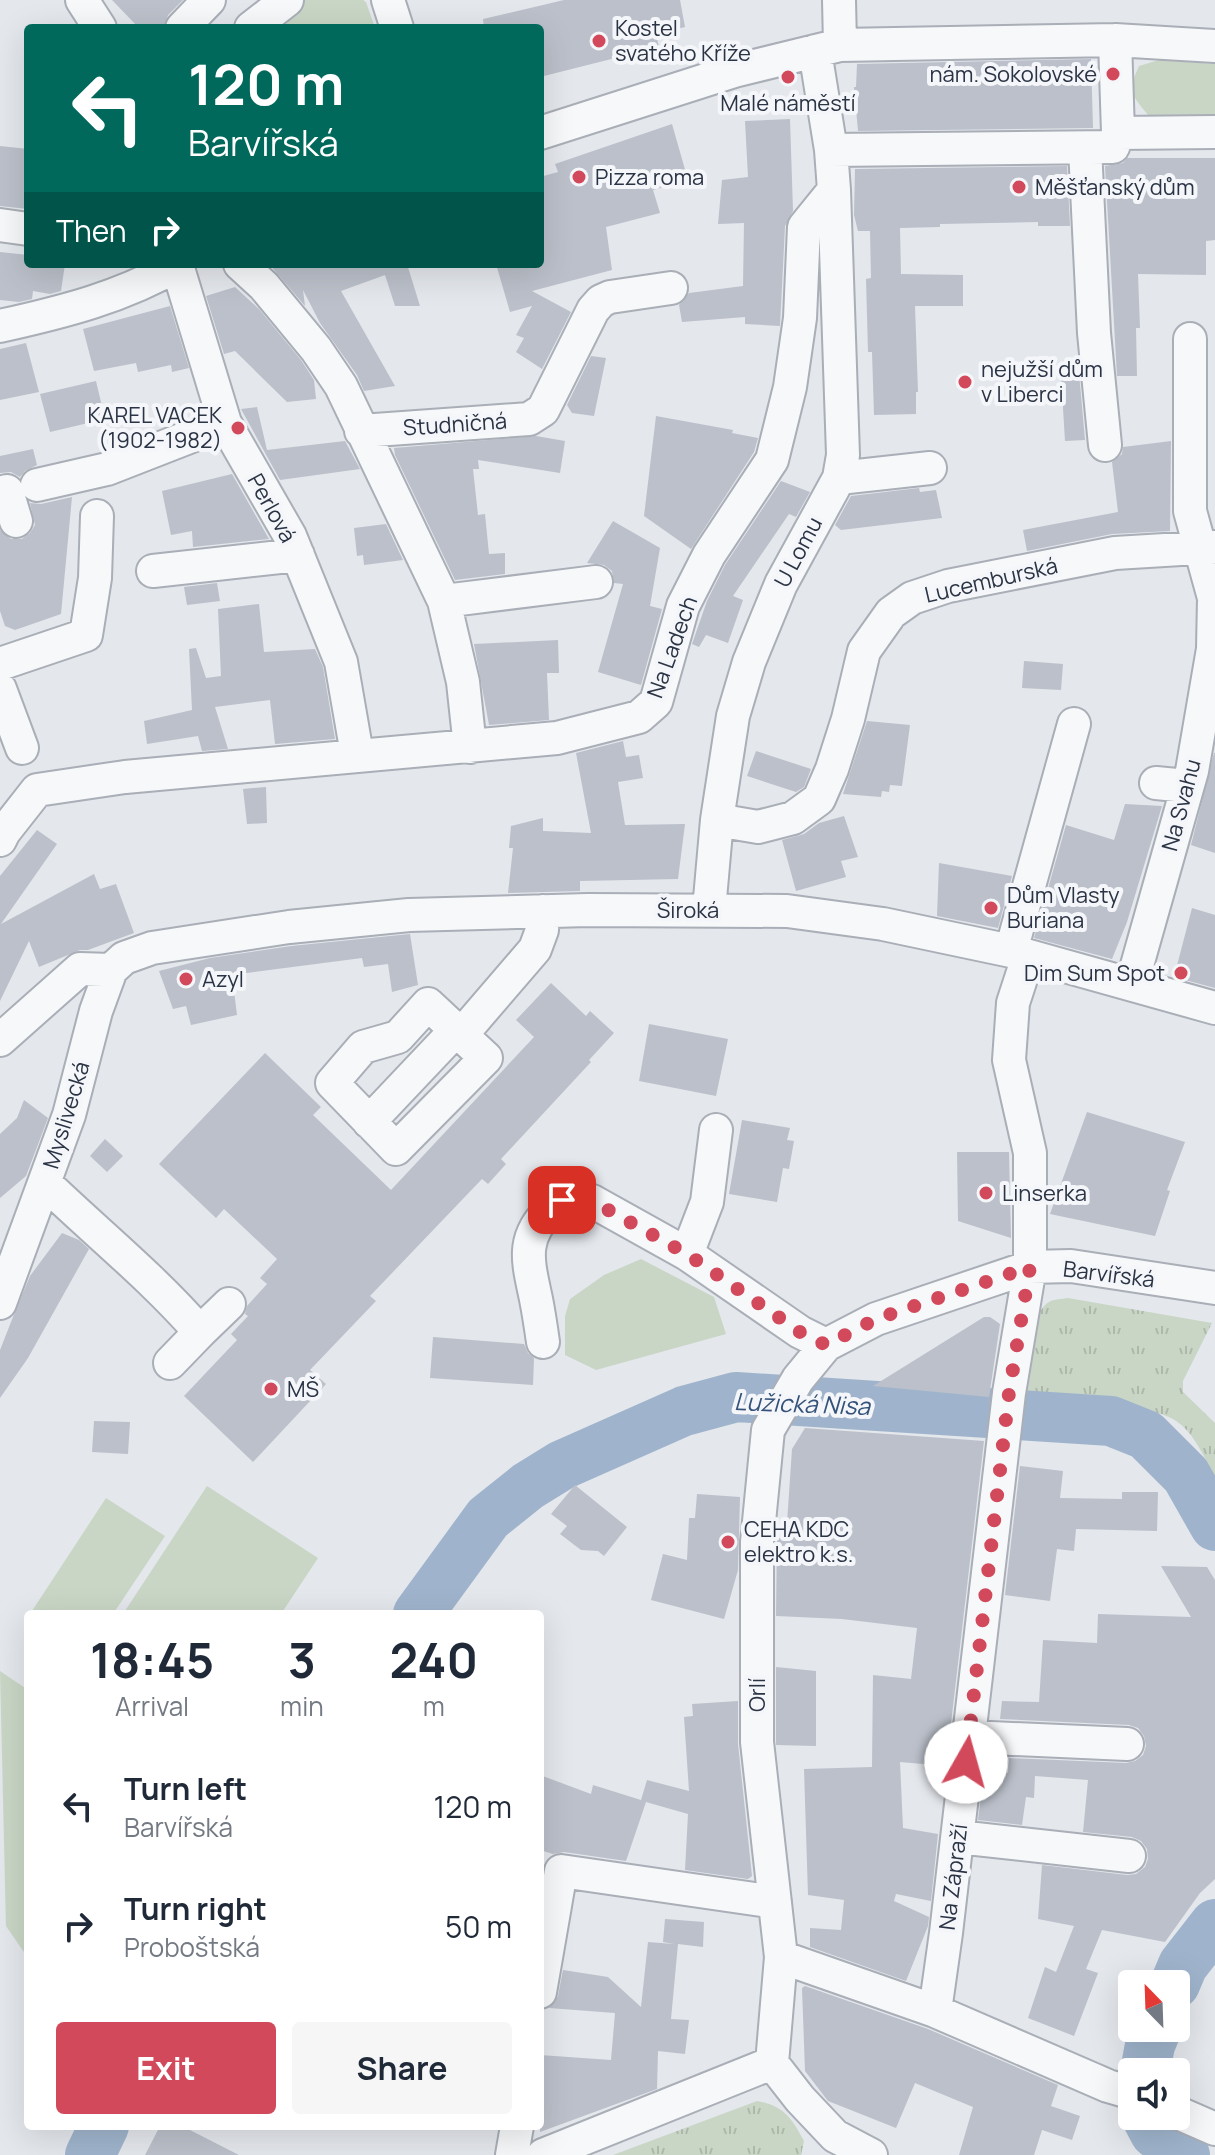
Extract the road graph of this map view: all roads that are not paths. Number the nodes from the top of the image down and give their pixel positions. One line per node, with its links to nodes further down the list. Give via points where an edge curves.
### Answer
1 (82, 0): 6 (street)
2 (209, 0): 7 (street)
3 (287, 0): 8 (street)
4 (388, 0): 9 (street)
5 (839, 0): 12 (street)
6 (97, 24)
7 (186, 24)
8 (256, 24)
9 (396, 24)
10 (1104, 41): 11 (street); 12 (street); 15 (street)
11 (1215, 46)
12 (828, 48): 13 (street, via 734,71); 16 (street)
13 (544, 132)
14 (1215, 132): 15 (street)
15 (1099, 143): 16 (street); 28 (street, via 1094,333)
16 (831, 150): 17 (street)
17 (834, 190): 30 (street, U Lomu, via 843,410); 43 (street, Na Ladech, via 804,227 800,318 772,460 709,555 683,606 656,702 639,717 616,725 557,738)
18 (0, 225): 19 (street)
19 (24, 228)
20 (172, 268): 24 (street, via 118,295)
21 (179, 268): 26 (street, Perlová)
22 (244, 268): 27 (street, via 316,349 341,386)
23 (671, 288): 27 (street, Studničná, via 601,301 543,410 529,419)
24 (0, 326)
25 (1190, 339): 35 (street, Na Svahu, via 1190,511)
26 (225, 423): 31 (street, via 107,469); 36 (street, Perlová)
27 (361, 431): 39 (street)
28 (1105, 445)
29 (930, 468): 30 (street)
30 (839, 478): 46 (street, U Lomu, via 781,584 749,662 733,716)
31 (37, 485)
32 (0, 493): 34 (street, via 7,491)
33 (97, 516): 40 (street, via 86,635)
34 (16, 521)
35 (1208, 546): 46 (street, Lucemburská, via 1115,553 912,598 891,613 864,651 848,719 819,799 793,818 758,827); 52 (street, Na Svahu, via 1213,649 1172,785)
36 (298, 555): 37 (street); 45 (street, Perlová, via 341,662)
37 (153, 571)
38 (596, 582): 39 (street)
39 (444, 601): 43 (street, via 463,682)
40 (0, 664)
41 (0, 689): 44 (street)
42 (1074, 724): 50 (street, Na Zápraží)
43 (470, 747): 45 (street, Na Ladech)
44 (22, 748)
45 (357, 754): 47 (street, Na Ladech, via 37,790)
46 (717, 820): 48 (street, U Lomu)
47 (0, 840)
48 (709, 910): 49 (street, Široká); 50 (street, Široká, via 829,916)
49 (543, 911): 51 (street, Široká, via 394,916 289,927 152,948 124,958); 54 (street, via 535,949)
50 (1020, 954): 52 (street, Široká); 63 (street, Na Zápraží, via 1009,1060 1030,1153)
51 (111, 970): 56 (street, via 80,969); 61 (street, Myslivecká)
52 (1132, 983): 53 (street, Široká)
53 (1215, 1008)
54 (459, 1032): 55 (street, via 428,1004); 57 (street); 58 (street, via 486,1058)
55 (398, 1037): 57 (street); 59 (street, via 363,1047 332,1083)
56 (0, 1040)
57 (425, 1062): 58 (street); 59 (street)
58 (454, 1091): 59 (street, via 396,1149)
59 (369, 1122)
60 (716, 1130): 62 (street, via 707,1202)
61 (45, 1183): 65 (street, Myslivecká); 67 (street, via 143,1270)
62 (687, 1254): 68 (street, via 592,1201 575,1196 562,1200 531,1234 527,1259); 69 (street)
63 (1030, 1267): 64 (street, Barvířská, via 1071,1266); 69 (street, Barvířská, via 876,1319); 71 (street, Na Zápraží, via 1009,1393)
64 (1215, 1288)
65 (0, 1303)
66 (229, 1304): 67 (street)
67 (200, 1332): 70 (street)
68 (543, 1342)
69 (826, 1345): 75 (street, Orlí, via 768,1430 757,1542 757,1742)
70 (170, 1363)
71 (969, 1737): 72 (street); 73 (street, Na Zápraží)
72 (1127, 1744)
73 (958, 1837): 74 (street); 78 (street, Na Zápraží)
74 (1129, 1856)
75 (775, 1902): 76 (street, Orlí); 77 (street, via 561,1871)
76 (781, 1957): 78 (street); 79 (street, Orlí)
77 (544, 1969)
78 (935, 2011): 80 (street)
79 (772, 2063): 83 (street); 84 (street, via 835,2136)
80 (1118, 2089)
81 (516, 2130): 82 (street)
82 (512, 2155)
83 (543, 2155)
84 (871, 2155)

